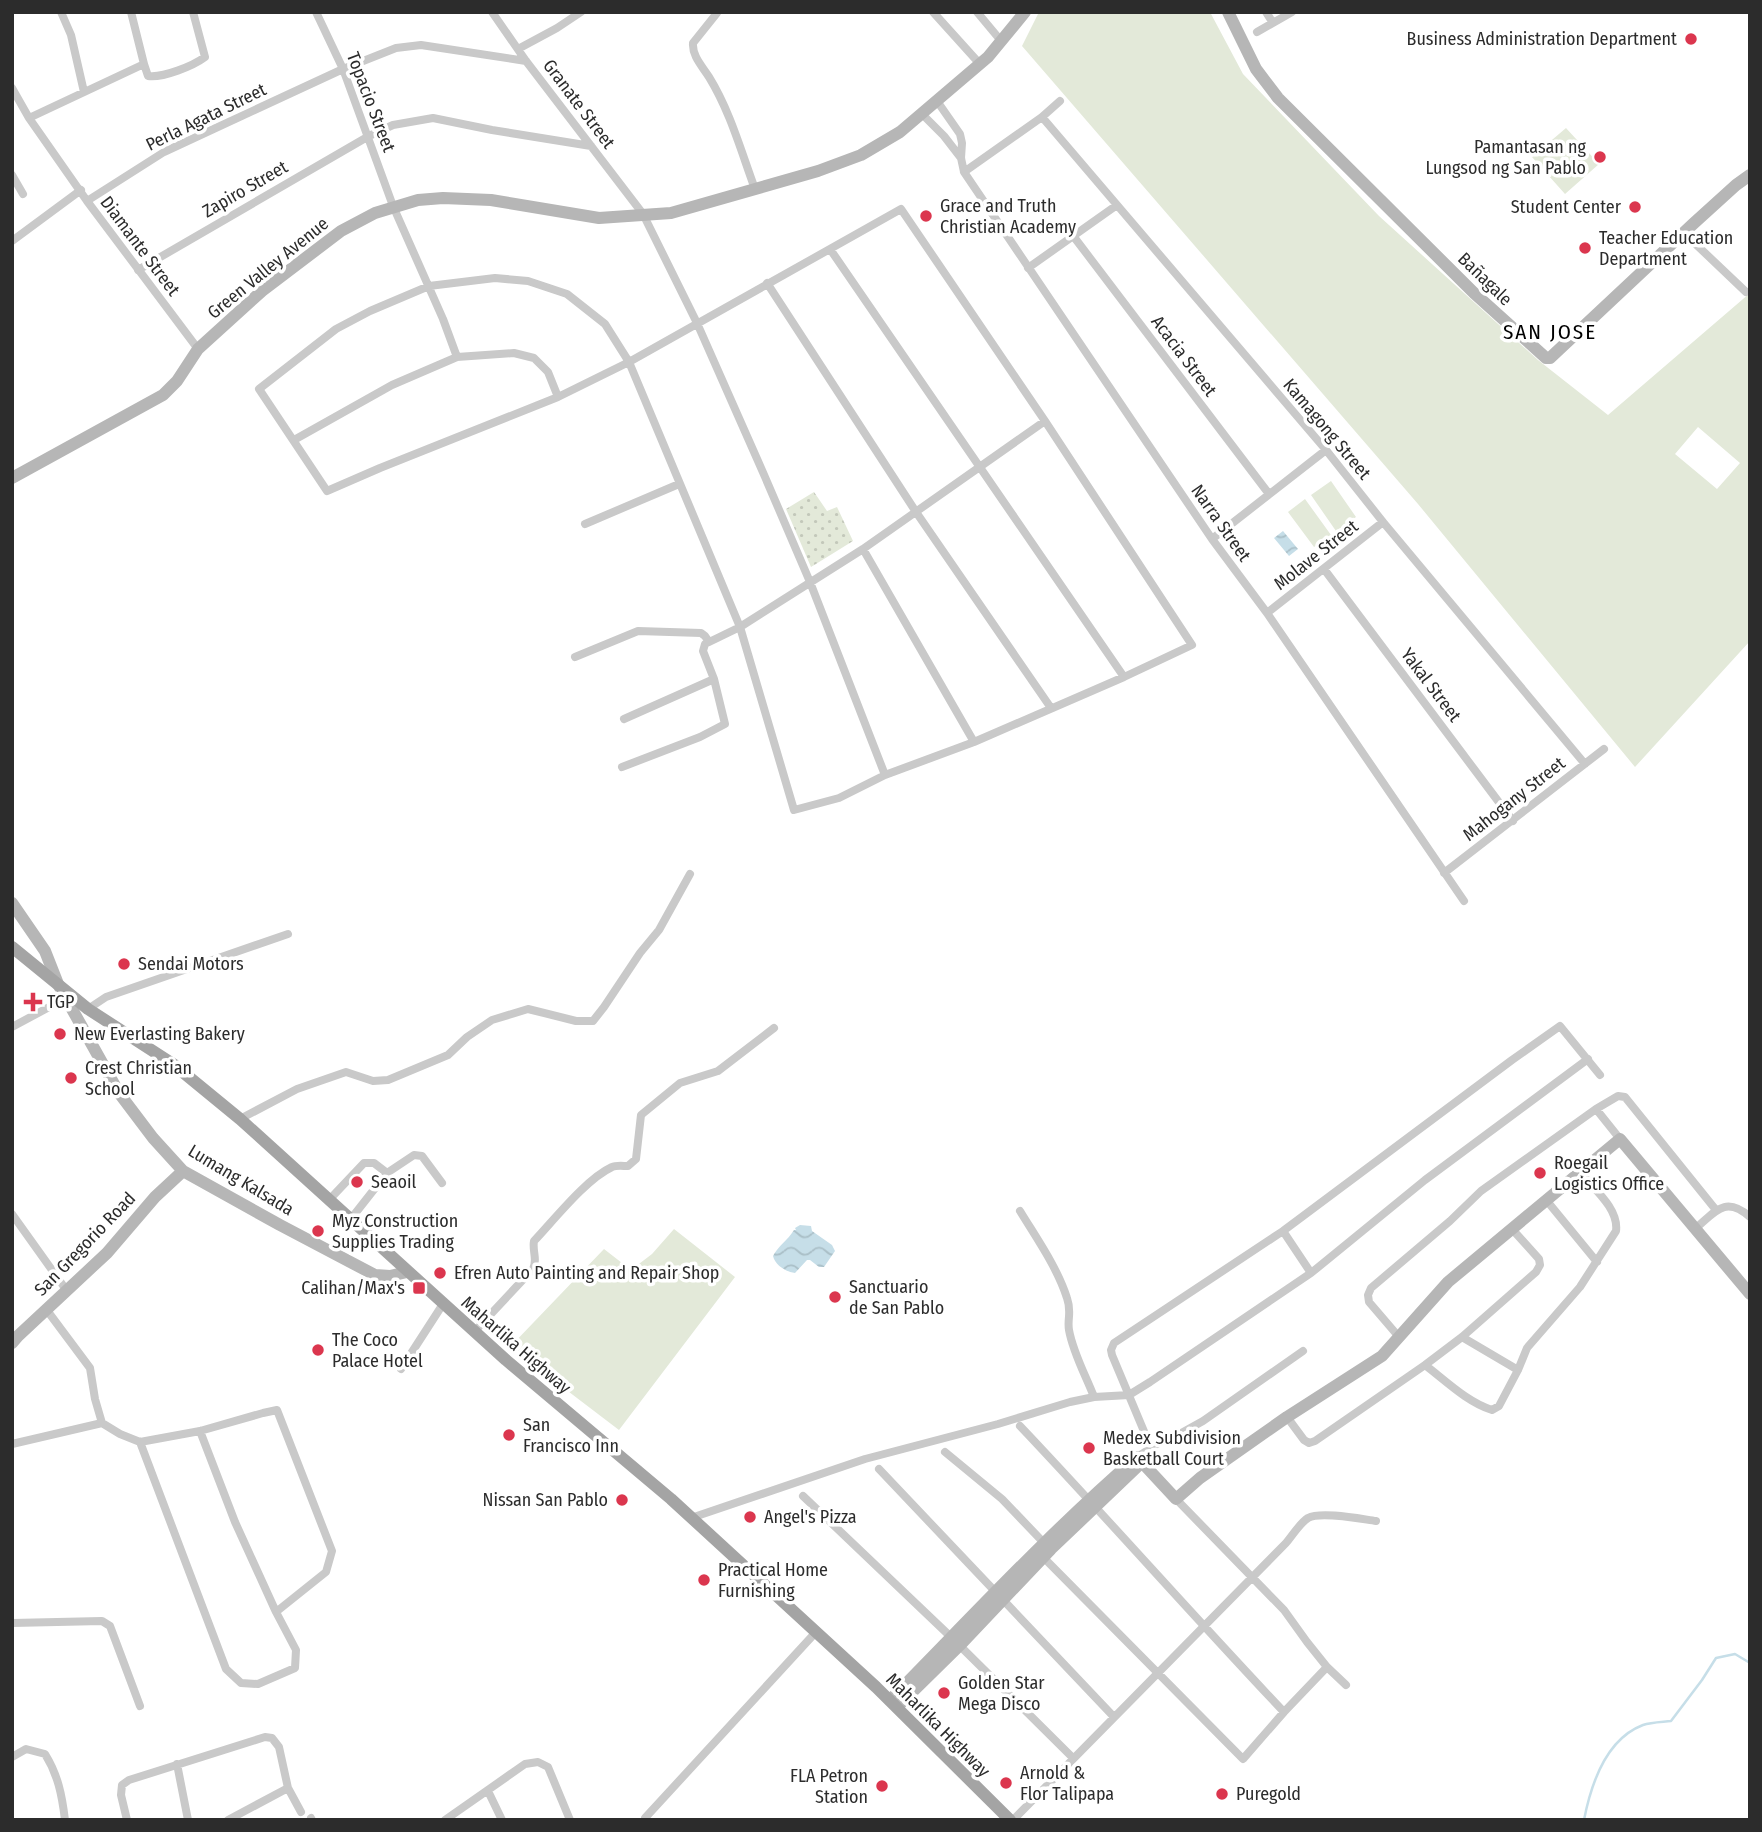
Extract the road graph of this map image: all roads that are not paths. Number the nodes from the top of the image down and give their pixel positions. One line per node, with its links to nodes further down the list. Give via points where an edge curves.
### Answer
1 (61, 12): 23 (street)
2 (131, 12): 20 (street)
3 (194, 12): 20 (street, via 205,57 157,77 148,76)
4 (316, 12): 21 (street, Topacio Street)
5 (492, 12): 17 (street, Granate Street)
6 (581, 12): 17 (street)
7 (933, 12): 19 (street)
8 (977, 12): 16 (street)
9 (1025, 12): 16 (street, Green Valley Avenue)
10 (1227, 12): 42 (street, Bañagale, via 1256,69 1278,98 1546,358)
11 (1266, 12): 14 (street)
12 (1292, 12): 14 (street)
13 (717, 13): 35 (street, via 692,49 719,93)
14 (1273, 23): 15 (street)
15 (1257, 32)
16 (1002, 42): 19 (street, Green Valley Avenue)
17 (518, 49): 18 (street, Granate Street)
18 (526, 61): 21 (street, Perla Agata Street, via 421,45 396,48); 30 (street, Granate Street)
19 (979, 63): 24 (street, Green Valley Avenue)
20 (144, 64): 23 (street)
21 (343, 69): 29 (street, Topacio Street); 38 (street, Perla Agata Street, via 163,152)
22 (12, 88): 28 (street, Diamante Street)
23 (84, 92): 28 (street)
24 (937, 101): 26 (street, Green Valley Avenue); 31 (street, Narra Street, via 960,134)
25 (1060, 101): 27 (street)
26 (922, 114): 31 (street, Narra Street); 35 (street, Green Valley Avenue, via 861,155)
27 (1042, 117): 32 (street); 39 (street, Kamagong Street)
28 (29, 118): 36 (street, Diamante Street)
29 (369, 136): 30 (street, Zapiro Street, via 393,125 433,118); 40 (street, Topacio Street); 47 (street, Zapiro Street)
30 (591, 146): 41 (street, Granate Street)
31 (961, 158): 32 (street, Narra Street)
32 (964, 172): 46 (street, Narra Street)
33 (12, 175): 37 (street)
34 (1750, 175): 42 (street, Bañagale)
35 (755, 189): 41 (street, Green Valley Avenue, via 671,213)
36 (81, 190): 38 (street, Diamante Street); 44 (street)
37 (23, 194)
38 (87, 201): 47 (street, Diamante Street)
39 (1116, 205): 43 (street); 58 (street, Kamagong Street)
40 (393, 206): 41 (street, Green Valley Avenue, via 455,198 599,218); 49 (street, Topacio Street); 52 (street, Green Valley Avenue, via 341,231 262,291)
41 (643, 214): 51 (street, Granate Street)
42 (1684, 233): 50 (street)
43 (1074, 237): 46 (street); 62 (street, Acacia Street)
44 (12, 241)
45 (830, 249): 48 (street); 56 (street, via 901,209); 59 (street)
46 (1028, 268): 66 (street, Narra Street)
47 (138, 270): 52 (street, Diamante Street)
48 (767, 283): 51 (street); 63 (street)
49 (429, 286): 53 (street, Topacio Street); 54 (street, via 495,278 528,281 567,294 605,324); 57 (street, via 370,310 336,330 259,390)
50 (1746, 292)
51 (697, 323): 54 (street); 69 (street, Granate Street)
52 (198, 349): 60 (street, Green Valley Avenue, via 163,394)
53 (457, 357): 55 (street, via 514,353 534,358 548,372); 57 (street, via 392,385)
54 (629, 362): 55 (street); 61 (street)
55 (558, 397): 57 (street, via 327,491)
56 (1045, 421): 59 (street); 74 (street, via 1192,645)
57 (294, 440)
58 (1326, 450): 62 (street); 64 (street, Kamagong Street)
59 (981, 466): 63 (street); 74 (street)
60 (12, 478)
61 (679, 484): 65 (street); 71 (street)
62 (1269, 494): 66 (street)
63 (916, 512): 67 (street); 76 (street)
64 (1383, 522): 68 (street, Molave Street); 80 (street, Kamagong Street)
65 (585, 524)
66 (1212, 539): 70 (street, Narra Street)
67 (863, 549): 69 (street); 78 (street)
68 (1324, 569): 70 (street, Molave Street); 83 (street, Yakal Street)
69 (810, 583): 71 (street); 82 (street, Granate Street)
70 (1267, 613): 84 (street, Narra Street)
71 (740, 627): 72 (street); 82 (street, via 794,810 839,798)
72 (709, 642): 73 (street, via 701,633 638,631); 75 (street, via 703,651)
73 (575, 657)
74 (1124, 677): 76 (street)
75 (714, 679): 77 (street); 81 (street, via 725,724)
76 (1051, 708): 78 (street)
77 (624, 719)
78 (974, 742): 82 (street)
79 (1604, 749): 80 (street, Mahogany Street)
80 (1585, 764): 83 (street, Mahogany Street)
81 (622, 767)
82 (885, 775)
83 (1513, 821): 84 (street, Mahogany Street)
84 (1444, 873): 86 (street, Narra Street)
85 (690, 874): 98 (street, via 659,930 593,1021 528,1009 492,1020 449,1055 388,1080 373,1081 346,1072 297,1089)
86 (1464, 901)
87 (12, 903): 90 (street, Lumang Kalsada, via 45,951)
88 (288, 934): 92 (street, via 106,997)
89 (12, 947): 90 (main road, Maharlika Highway)
90 (58, 984): 91 (street, Lumang Kalsada); 92 (main road, Maharlika Highway)
91 (66, 998): 93 (street); 100 (street, Lumang Kalsada, via 119,1093)
92 (88, 1009): 98 (main road, Maharlika Highway, via 173,1064)
93 (12, 1027)
94 (774, 1028): 121 (street, via 718,1071 680,1083 642,1115 636,1159 593,1180 534,1241 533,1269)
95 (1588, 1059): 96 (street); 113 (street, via 1560,1026); 116 (street, via 1425,1180)
96 (1600, 1075)
97 (1596, 1109): 99 (street); 106 (street, via 1618,1096 1625,1097); 122 (street, via 1481,1191 1371,1288 1369,1302)
98 (240, 1119): 104 (main road, Maharlika Highway)
99 (1620, 1139): 102 (street); 112 (street)
100 (183, 1171): 115 (street, Lumang Kalsada, via 375,1275); 117 (street, San Gregorio Road)
101 (387, 1172): 103 (street, via 422,1156); 104 (street, via 374,1163 364,1163); 110 (street)
102 (1581, 1173): 105 (street); 114 (street, via 1617,1222)
103 (442, 1183)
104 (329, 1200): 110 (main road, Maharlika Highway)
105 (1547, 1201): 111 (street); 114 (street)
106 (1716, 1210): 109 (street, via 1735,1206); 112 (street)
107 (1020, 1212): 130 (street, via 1067,1297 1072,1340)
108 (12, 1214): 117 (street)
109 (1750, 1217)
110 (350, 1220): 115 (main road, Maharlika Highway)
111 (1513, 1228): 122 (street, via 1448,1282); 123 (street, via 1540,1265)
112 (1695, 1229): 118 (street)
113 (1283, 1231): 116 (street); 129 (street, via 1114,1343 1112,1355)
114 (1597, 1262): 128 (street, via 1527,1348)
115 (407, 1272): 119 (main road, Maharlika Highway)
116 (1311, 1273): 129 (street)
117 (67, 1291): 120 (street, San Gregorio Road)
118 (1750, 1294)
119 (443, 1304): 121 (main road, Maharlika Highway); 127 (street)
120 (46, 1309): 124 (street, San Gregorio Road); 132 (street, via 90,1368)
121 (474, 1332): 143 (main road, Maharlika Highway)
122 (1399, 1337): 131 (street, via 1381,1356)
123 (1462, 1337): 126 (street); 128 (street)
124 (12, 1342)
125 (1303, 1351): 138 (street, via 1203,1421)
126 (1425, 1365): 128 (street, via 1492,1410 1499,1406); 131 (street, via 1315,1441 1304,1440)
127 (401, 1369)
128 (1518, 1370)
129 (1129, 1395): 130 (street); 138 (street)
130 (1094, 1397): 143 (street, via 865,1459)
131 (1287, 1417): 141 (street)
132 (102, 1423): 135 (street); 136 (street)
133 (1020, 1426): 142 (street)
134 (200, 1431): 135 (street); 148 (street); 148 (street, via 277,1410 287,1433 332,1551 326,1572)
135 (140, 1442): 148 (street, via 226,1669 242,1683 258,1685 295,1668 296,1650)
136 (12, 1444)
137 (945, 1452): 145 (street, via 1002,1499)
138 (1144, 1455): 141 (street); 142 (street)
139 (879, 1469): 147 (street)
140 (803, 1496): 152 (street)
141 (1176, 1499): 146 (street)
142 (1092, 1502): 145 (street); 150 (street)
143 (691, 1518): 151 (main road, Maharlika Highway)
144 (1376, 1521): 146 (street, via 1307,1518)
145 (1044, 1550): 147 (street); 154 (street)
146 (1252, 1577): 150 (street); 153 (street)
147 (999, 1597): 152 (street); 159 (street)
148 (276, 1612)
149 (12, 1623): 157 (street, via 102,1621 110,1626)
150 (1204, 1627): 154 (street); 158 (street)
151 (816, 1632): 156 (main road, Maharlika Highway); 166 (street)
152 (956, 1642): 156 (street); 161 (street)
153 (1328, 1667): 155 (street); 158 (street)
154 (1158, 1673): 158 (street, via 1243,1759); 159 (street)
155 (1346, 1685)
156 (894, 1704): 174 (main road, Maharlika Highway)
157 (140, 1706)
158 (1284, 1712)
159 (1114, 1717): 161 (street)
160 (12, 1757): 167 (street, via 26,1749 45,1754 62,1791)
161 (1073, 1758): 174 (street)
162 (177, 1764): 163 (street, via 272,1738 279,1747); 168 (street, via 122,1785); 169 (street)
163 (288, 1788): 165 (street); 170 (street)
164 (488, 1791): 171 (street); 172 (street); 173 (street, via 525,1764 538,1762 548,1768)
165 (301, 1812)
166 (645, 1819)
167 (65, 1820)
168 (127, 1820)
169 (188, 1820)
170 (228, 1820)
171 (445, 1820)
172 (502, 1820)
173 (570, 1820)
174 (1011, 1820)

